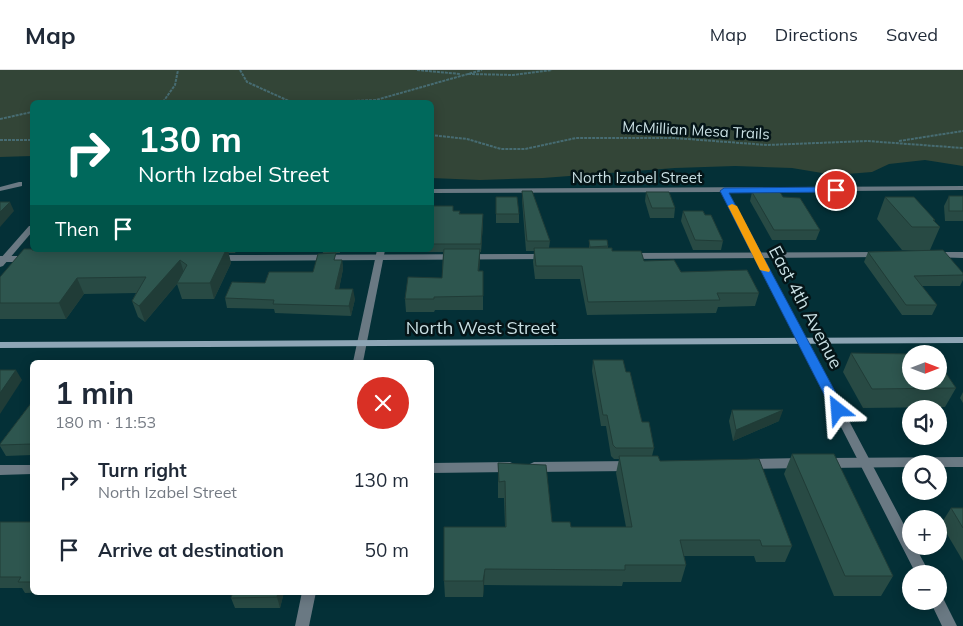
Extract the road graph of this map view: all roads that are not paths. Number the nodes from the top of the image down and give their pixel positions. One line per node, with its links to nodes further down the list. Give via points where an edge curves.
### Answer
1 (19, 184): 3 (street)
2 (963, 188): 5 (street, North Izabel Street)
3 (0, 189)
4 (434, 191): 5 (street, North Izabel Street)
5 (724, 191): 13 (street, East 4th Avenue)
6 (30, 230): 16 (street)
7 (381, 254): 11 (street); 14 (street); 19 (street)
8 (963, 254): 10 (street)
9 (886, 255): 13 (street)
10 (924, 255)
11 (559, 256)
12 (618, 256): 13 (street)
13 (758, 256): 18 (street, East 4th Avenue)
14 (212, 258)
15 (44, 259): 16 (street)
16 (1, 261)
17 (963, 340): 18 (street, North West Street)
18 (802, 341): 19 (street, North West Street); 22 (street, East 4th Avenue)
19 (362, 344): 20 (street, North West Street); 21 (street)
20 (0, 345)
21 (358, 360)
22 (866, 462): 23 (street); 24 (street); 29 (street, East 4th Avenue)
23 (963, 462)
24 (740, 464)
25 (643, 465): 26 (street)
26 (434, 468)
27 (0, 470): 28 (street)
28 (30, 470)
29 (918, 565)
30 (308, 595): 32 (street)
31 (942, 610): 33 (street)
32 (302, 626)
33 (950, 626)

